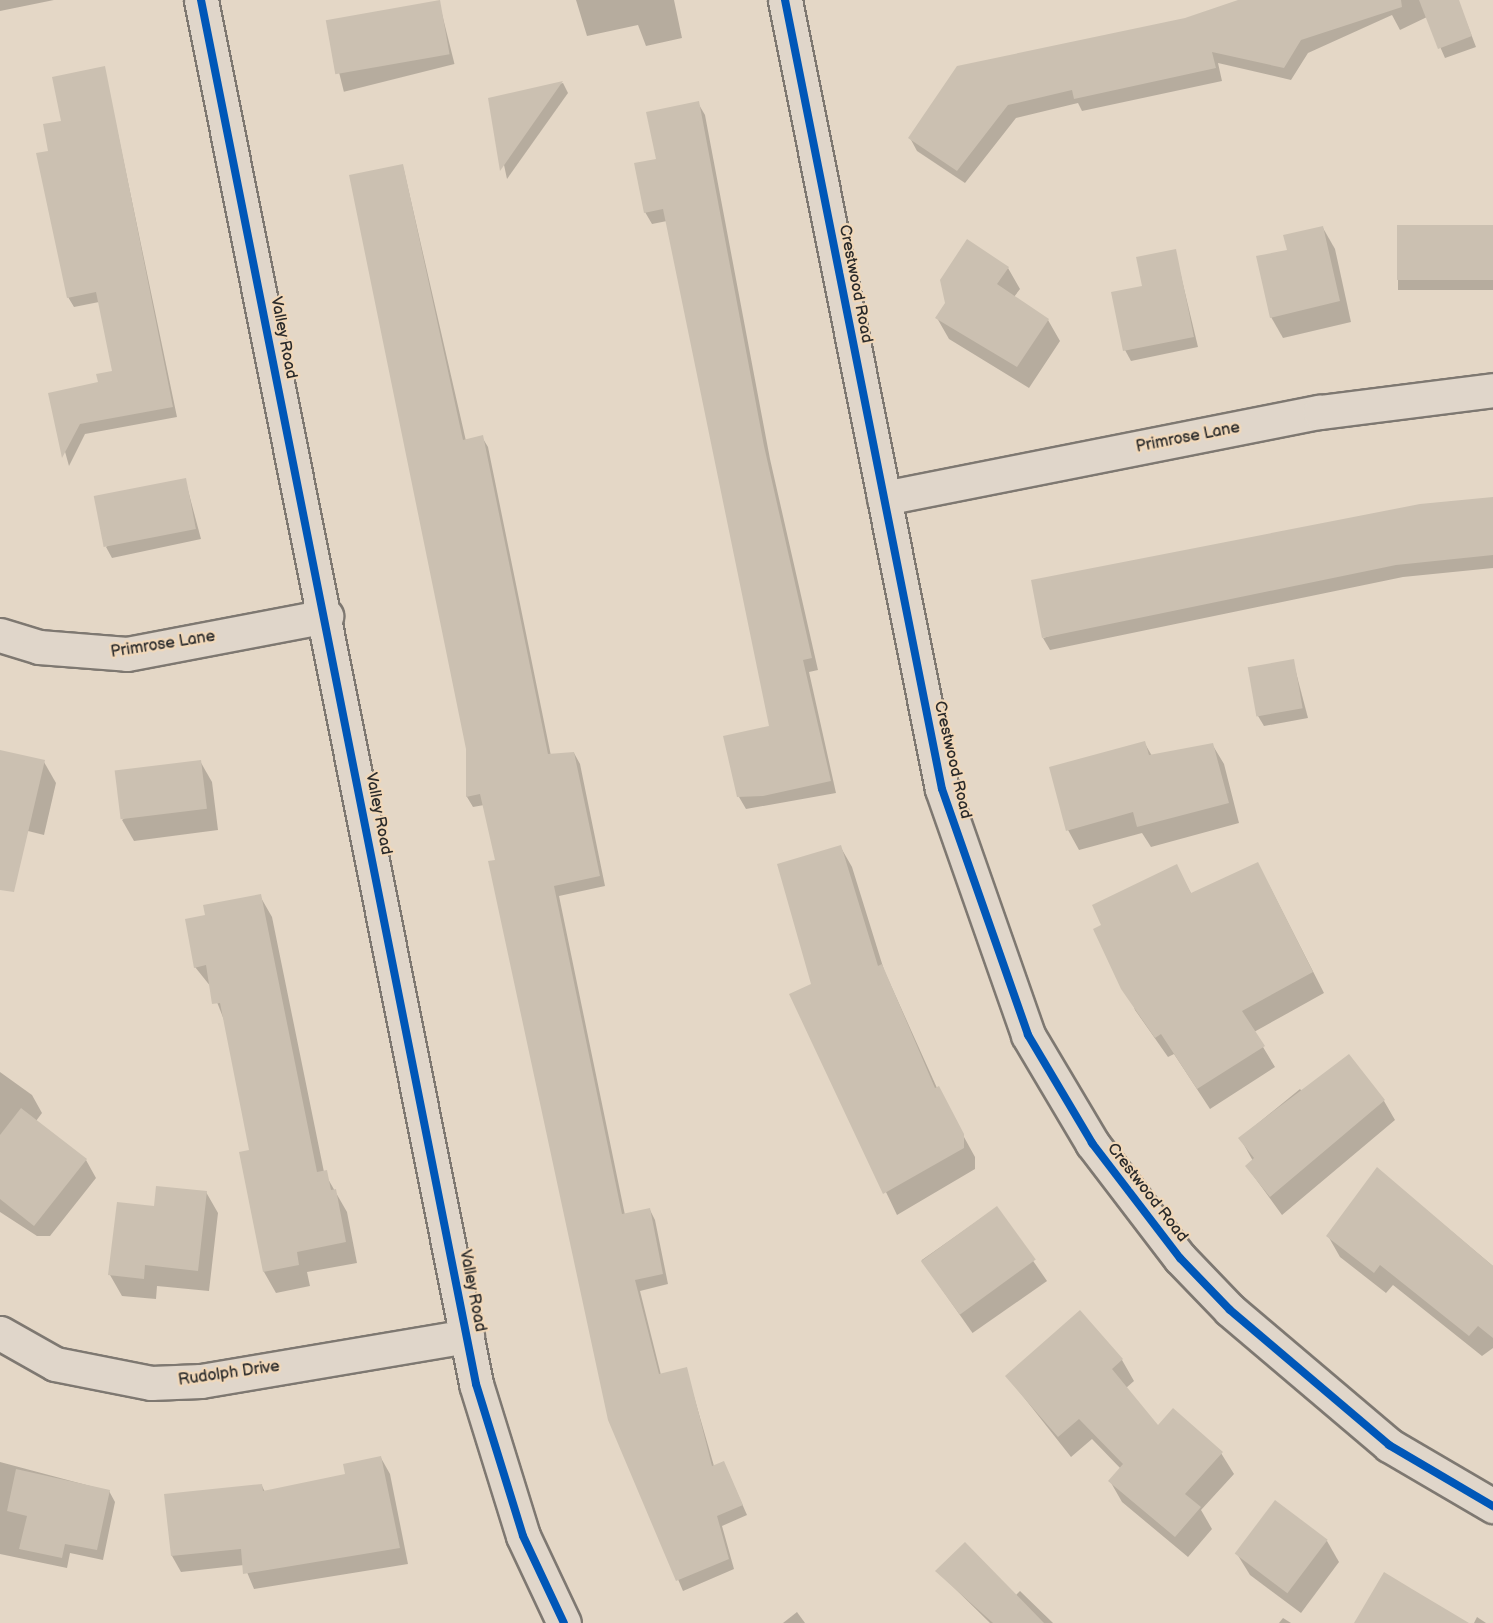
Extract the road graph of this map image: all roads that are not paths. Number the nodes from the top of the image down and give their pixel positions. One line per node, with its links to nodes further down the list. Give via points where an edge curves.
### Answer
1 (201, 0): 5 (street, Valley Road)
2 (785, 0): 4 (street, Crestwood Road)
3 (1493, 390): 4 (street, Primrose Lane, via 1320,412)
4 (884, 498): 9 (street, Crestwood Road, via 942,789 1006,981 1062,1096 1129,1194 1230,1310 1389,1445)
5 (326, 616): 6 (street, Primrose Lane, via 127,654 39,647); 8 (street, Valley Road)
6 (0, 635)
7 (0, 1333): 8 (street, Rudolph Drive, via 55,1364 152,1383 201,1381)
8 (467, 1336): 10 (street, Valley Road, via 496,1461 523,1536)
9 (1493, 1506)
10 (564, 1623)

